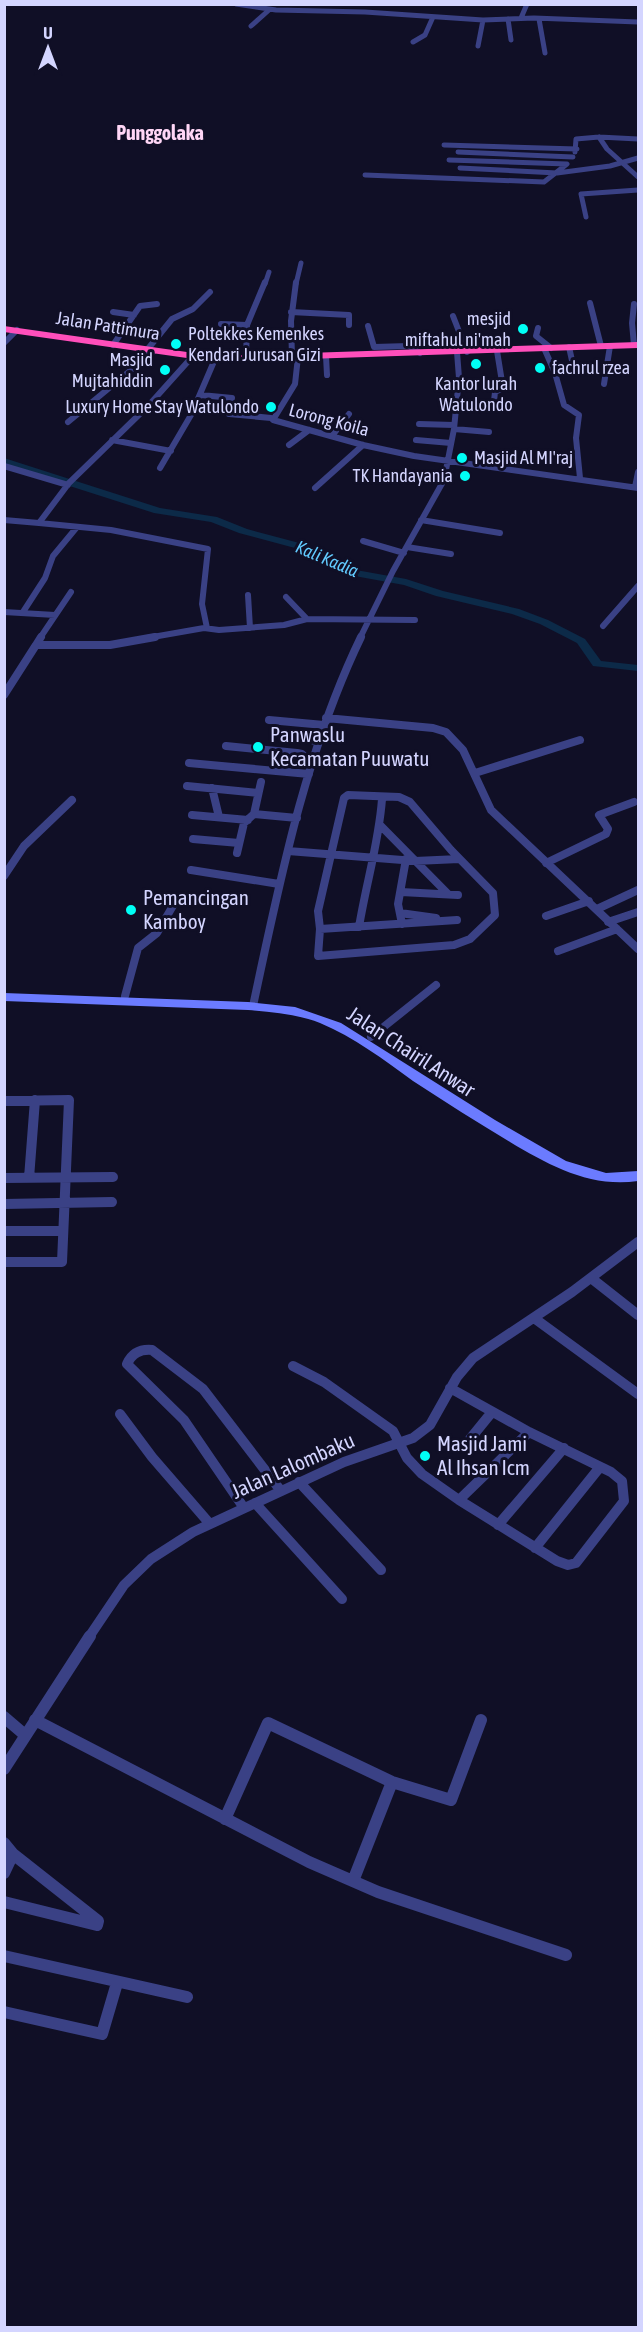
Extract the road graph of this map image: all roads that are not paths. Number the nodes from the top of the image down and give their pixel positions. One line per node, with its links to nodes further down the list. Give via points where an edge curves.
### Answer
1 (237, 4): 3 (street)
2 (527, 4): 5 (street)
3 (269, 10): 4 (street); 10 (street)
4 (434, 17): 8 (street); 12 (street, via 425,35)
5 (521, 18): 6 (street); 7 (street)
6 (508, 19): 8 (street); 11 (street)
7 (539, 19): 9 (street); 14 (street)
8 (483, 20): 13 (street)
9 (639, 22)
10 (251, 26)
11 (511, 40)
12 (413, 42)
13 (478, 46)
14 (545, 53)
15 (599, 137): 16 (street); 18 (street, via 576,140); 23 (street)
16 (639, 139)
17 (444, 145): 18 (street)
18 (577, 149): 20 (street)
19 (458, 152): 20 (street)
20 (573, 157): 24 (street)
21 (639, 158): 23 (street)
22 (449, 160): 24 (street)
23 (623, 163): 26 (street); 28 (street)
24 (567, 164): 28 (street)
25 (460, 168): 28 (street)
26 (630, 170): 27 (street); 30 (street)
27 (639, 170)
28 (557, 173): 29 (street, via 544,182)
29 (365, 175)
30 (639, 177)
31 (639, 190): 32 (street, via 581,194)
32 (586, 216)
33 (301, 263): 40 (street, Lorong Koila)
34 (269, 272): 44 (street)
35 (210, 292): 56 (street, via 193,309 172,319)
36 (590, 303): 53 (street)
37 (157, 304): 41 (street, via 141,305)
38 (634, 304): 52 (street)
39 (113, 312): 41 (street)
40 (291, 312): 45 (street, via 350,315); 62 (street, Lorong Koila)
41 (134, 315): 51 (street)
42 (453, 316): 58 (street)
43 (220, 324): 44 (street)
44 (247, 325): 63 (street)
45 (349, 325)
46 (368, 326): 59 (street, via 374,347 409,346)
47 (538, 328): 49 (street)
48 (11, 329): 50 (street); 51 (highway, Jalan Pattimura)
49 (536, 336): 54 (street); 54 (street, via 533,340)
50 (4, 343)
51 (113, 345): 56 (highway, Jalan Pattimura)
52 (636, 345): 53 (highway, Jalan Pattimura)
53 (605, 346): 55 (highway, Jalan Pattimura); 67 (street)
54 (543, 348): 55 (highway, Jalan Pattimura); 57 (highway, Jalan Pattimura); 90 (street, via 564,405 579,415 576,438)
55 (569, 348): 65 (street)
56 (151, 351): 61 (highway, Jalan Pattimura); 74 (street)
57 (496, 351): 58 (highway, Jalan Pattimura); 70 (street, via 503,388 495,392)
58 (462, 352): 59 (highway, Jalan Pattimura); 76 (street)
59 (420, 353): 60 (highway, Jalan Pattimura)
60 (326, 356): 62 (highway, Jalan Pattimura); 66 (street)
61 (192, 357): 64 (highway, Jalan Pattimura); 80 (street)
62 (295, 357): 63 (highway, Jalan Pattimura); 73 (street, Lorong Koila, via 294,387)
63 (246, 358): 64 (highway, Jalan Pattimura)
64 (215, 359): 68 (street)
65 (573, 365)
66 (327, 375)
67 (604, 384)
68 (201, 395): 69 (street); 85 (street)
69 (232, 398)
70 (494, 401)
71 (229, 414): 73 (street)
72 (349, 414): 79 (street)
73 (271, 418): 77 (street, Lorong Koila)
74 (68, 422)
75 (419, 424): 76 (street)
76 (454, 427): 78 (street); 82 (street)
77 (309, 430): 79 (street, Lorong Koila); 83 (street)
78 (489, 432)
79 (332, 436): 84 (street, Lorong Koila)
80 (112, 440): 85 (street); 91 (street)
81 (416, 440): 82 (street)
82 (451, 442): 86 (street)
83 (289, 445)
84 (363, 445): 86 (street, Lorong Koila); 93 (street)
85 (171, 452): 88 (street)
86 (449, 461): 90 (street, Lorong Koila); 95 (street, via 441,488)
87 (4, 465): 91 (street)
88 (160, 468)
89 (639, 472): 92 (street)
90 (580, 478): 92 (street, Lorong Koila)
91 (71, 482): 96 (street)
92 (637, 487)
93 (315, 488)
94 (4, 520): 96 (street)
95 (421, 520): 98 (street); 100 (street)
96 (39, 523): 97 (street)
97 (77, 527): 107 (street, via 53,556 45,579); 113 (street, via 208,549 202,604)
98 (500, 533)
99 (363, 541): 100 (street)
100 (405, 550): 101 (street); 110 (street)
101 (451, 554)
102 (639, 586): 112 (street)
103 (71, 592): 108 (street)
104 (248, 595): 114 (street)
105 (286, 597): 109 (street)
106 (4, 612): 107 (street)
107 (23, 612): 108 (street)
108 (55, 615): 115 (street)
109 (307, 619): 110 (street); 114 (street)
110 (370, 619): 111 (street); 118 (street)
111 (415, 620)
112 (603, 626)
113 (207, 628): 114 (street); 115 (street, via 110,645)
114 (250, 628)
115 (36, 645): 116 (street)
116 (4, 695)
117 (269, 720): 118 (street)
118 (325, 722): 121 (street); 125 (street, via 447,731 465,751)
119 (293, 735): 121 (street)
120 (580, 740): 125 (street)
121 (318, 742): 124 (street)
122 (226, 746): 124 (street, via 302,754)
123 (189, 763): 126 (street)
124 (311, 763): 126 (street)
125 (475, 773): 148 (street, via 491,810)
126 (309, 774): 137 (street)
127 (261, 782): 130 (street)
128 (187, 786): 129 (street)
129 (212, 788): 130 (street); 135 (street)
130 (258, 793): 136 (street)
131 (385, 797): 138 (street); 143 (street, via 345,796); 145 (street, via 410,802)
132 (72, 800): 147 (street)
133 (634, 802): 148 (street, via 599,815 608,829 606,834)
134 (192, 815): 135 (street)
135 (219, 817): 136 (street)
136 (251, 817): 137 (street); 140 (street, via 244,823)
137 (297, 818): 141 (street)
138 (380, 825): 144 (street); 146 (street)
139 (193, 839): 140 (street)
140 (239, 843): 142 (street)
141 (288, 851): 143 (street); 151 (street)
142 (237, 853)
143 (333, 855): 144 (street); 165 (street, via 318,911)
144 (373, 857): 146 (street); 164 (street)
145 (459, 859): 146 (street); 165 (street, via 489,888 494,899 495,918 470,939 449,945 318,956)
146 (411, 860): 153 (street); 154 (street)
147 (8, 863): 150 (street)
148 (546, 863): 156 (street)
149 (191, 870): 151 (street)
150 (4, 876)
151 (279, 884): 173 (street)
152 (639, 890): 158 (street)
153 (401, 892): 154 (street); 160 (street)
154 (448, 894): 155 (street)
155 (458, 895)
156 (590, 901): 158 (street); 161 (street)
157 (174, 904): 171 (street, via 157,933 138,948)
158 (597, 909): 162 (street)
159 (639, 912): 162 (street)
160 (400, 914): 163 (street); 163 (street, via 457,920)
161 (546, 916)
162 (608, 922): 166 (street)
163 (402, 924): 164 (street)
164 (358, 927): 165 (street)
165 (320, 929)
166 (617, 929): 167 (street); 168 (street)
167 (639, 949)
168 (558, 951)
169 (436, 985): 174 (street)
170 (4, 991): 171 (main road, Jalan Chairil Anwar)
171 (125, 996): 173 (main road, Jalan Chairil Anwar)
172 (4, 998): 173 (main road, Jalan Chairil Anwar)
173 (254, 1002): 174 (main road, Jalan Chairil Anwar, via 293,1004 320,1011); 177 (main road, Jalan Chairil Anwar, via 339,1027)
174 (371, 1037): 177 (main road, Jalan Chairil Anwar)
175 (4, 1101): 176 (street)
176 (35, 1101): 181 (street); 182 (street, via 69,1101)
177 (481, 1114): 178 (main road, Jalan Chairil Anwar, via 576,1170 607,1178)
178 (638, 1174)
179 (113, 1177): 182 (street)
180 (4, 1178): 181 (street)
181 (29, 1178): 182 (street)
182 (64, 1178): 184 (street)
183 (112, 1202): 184 (street)
184 (64, 1203): 185 (street); 187 (street)
185 (4, 1204)
186 (4, 1231): 187 (street)
187 (63, 1231): 189 (street, via 62,1262)
188 (639, 1242): 190 (street, Jalan Lalombaku)
189 (4, 1262)
190 (591, 1278): 191 (street); 192 (street, Jalan Lalombaku)
191 (639, 1315)
192 (534, 1318): 194 (street, Jalan Lalombaku, via 473,1358); 195 (street)
193 (293, 1366): 200 (street, via 371,1414 393,1431)
194 (450, 1388): 196 (street); 200 (street, Jalan Lalombaku, via 430,1425)
195 (639, 1394)
196 (492, 1412): 198 (street); 199 (street)
197 (120, 1414): 208 (street)
198 (529, 1432): 201 (street); 205 (street)
199 (470, 1439)
200 (400, 1444): 203 (street, Jalan Lalombaku); 205 (street, via 422,1474)
201 (564, 1449): 202 (street); 209 (street)
202 (600, 1467): 210 (street); 210 (street, via 622,1481 624,1501 576,1563 568,1566)
203 (298, 1482): 204 (street, Jalan Lalombaku); 211 (street)
204 (281, 1491): 206 (street, Jalan Lalombaku); 207 (street, via 203,1389 152,1350 142,1349 130,1357 127,1364 184,1420)
205 (459, 1500): 209 (street)
206 (255, 1503): 207 (street, Jalan Lalombaku); 212 (street)
207 (244, 1508): 208 (street, Jalan Lalombaku)
208 (210, 1524): 214 (street, Jalan Lalombaku, via 161,1551 133,1574)
209 (498, 1525): 210 (street)
210 (535, 1548)
211 (381, 1570)
212 (342, 1599)
213 (4, 1717): 216 (street)
214 (34, 1720): 216 (street, Jalan Lalombaku); 219 (street)
215 (481, 1720): 218 (street, via 452,1800)
216 (25, 1735): 217 (street, Jalan Lalombaku)
217 (4, 1770)
218 (392, 1782): 219 (street, via 268,1723); 223 (street)
219 (225, 1819): 223 (street)
220 (4, 1843): 221 (street)
221 (13, 1854): 222 (street); 224 (street, via 98,1921 97,1925)
222 (4, 1873)
223 (353, 1881): 225 (street)
224 (4, 1902)
225 (566, 1955)
226 (4, 1956): 227 (street)
227 (117, 1983): 228 (street); 229 (street, via 102,2034)
228 (187, 1997)
229 (4, 2012)

